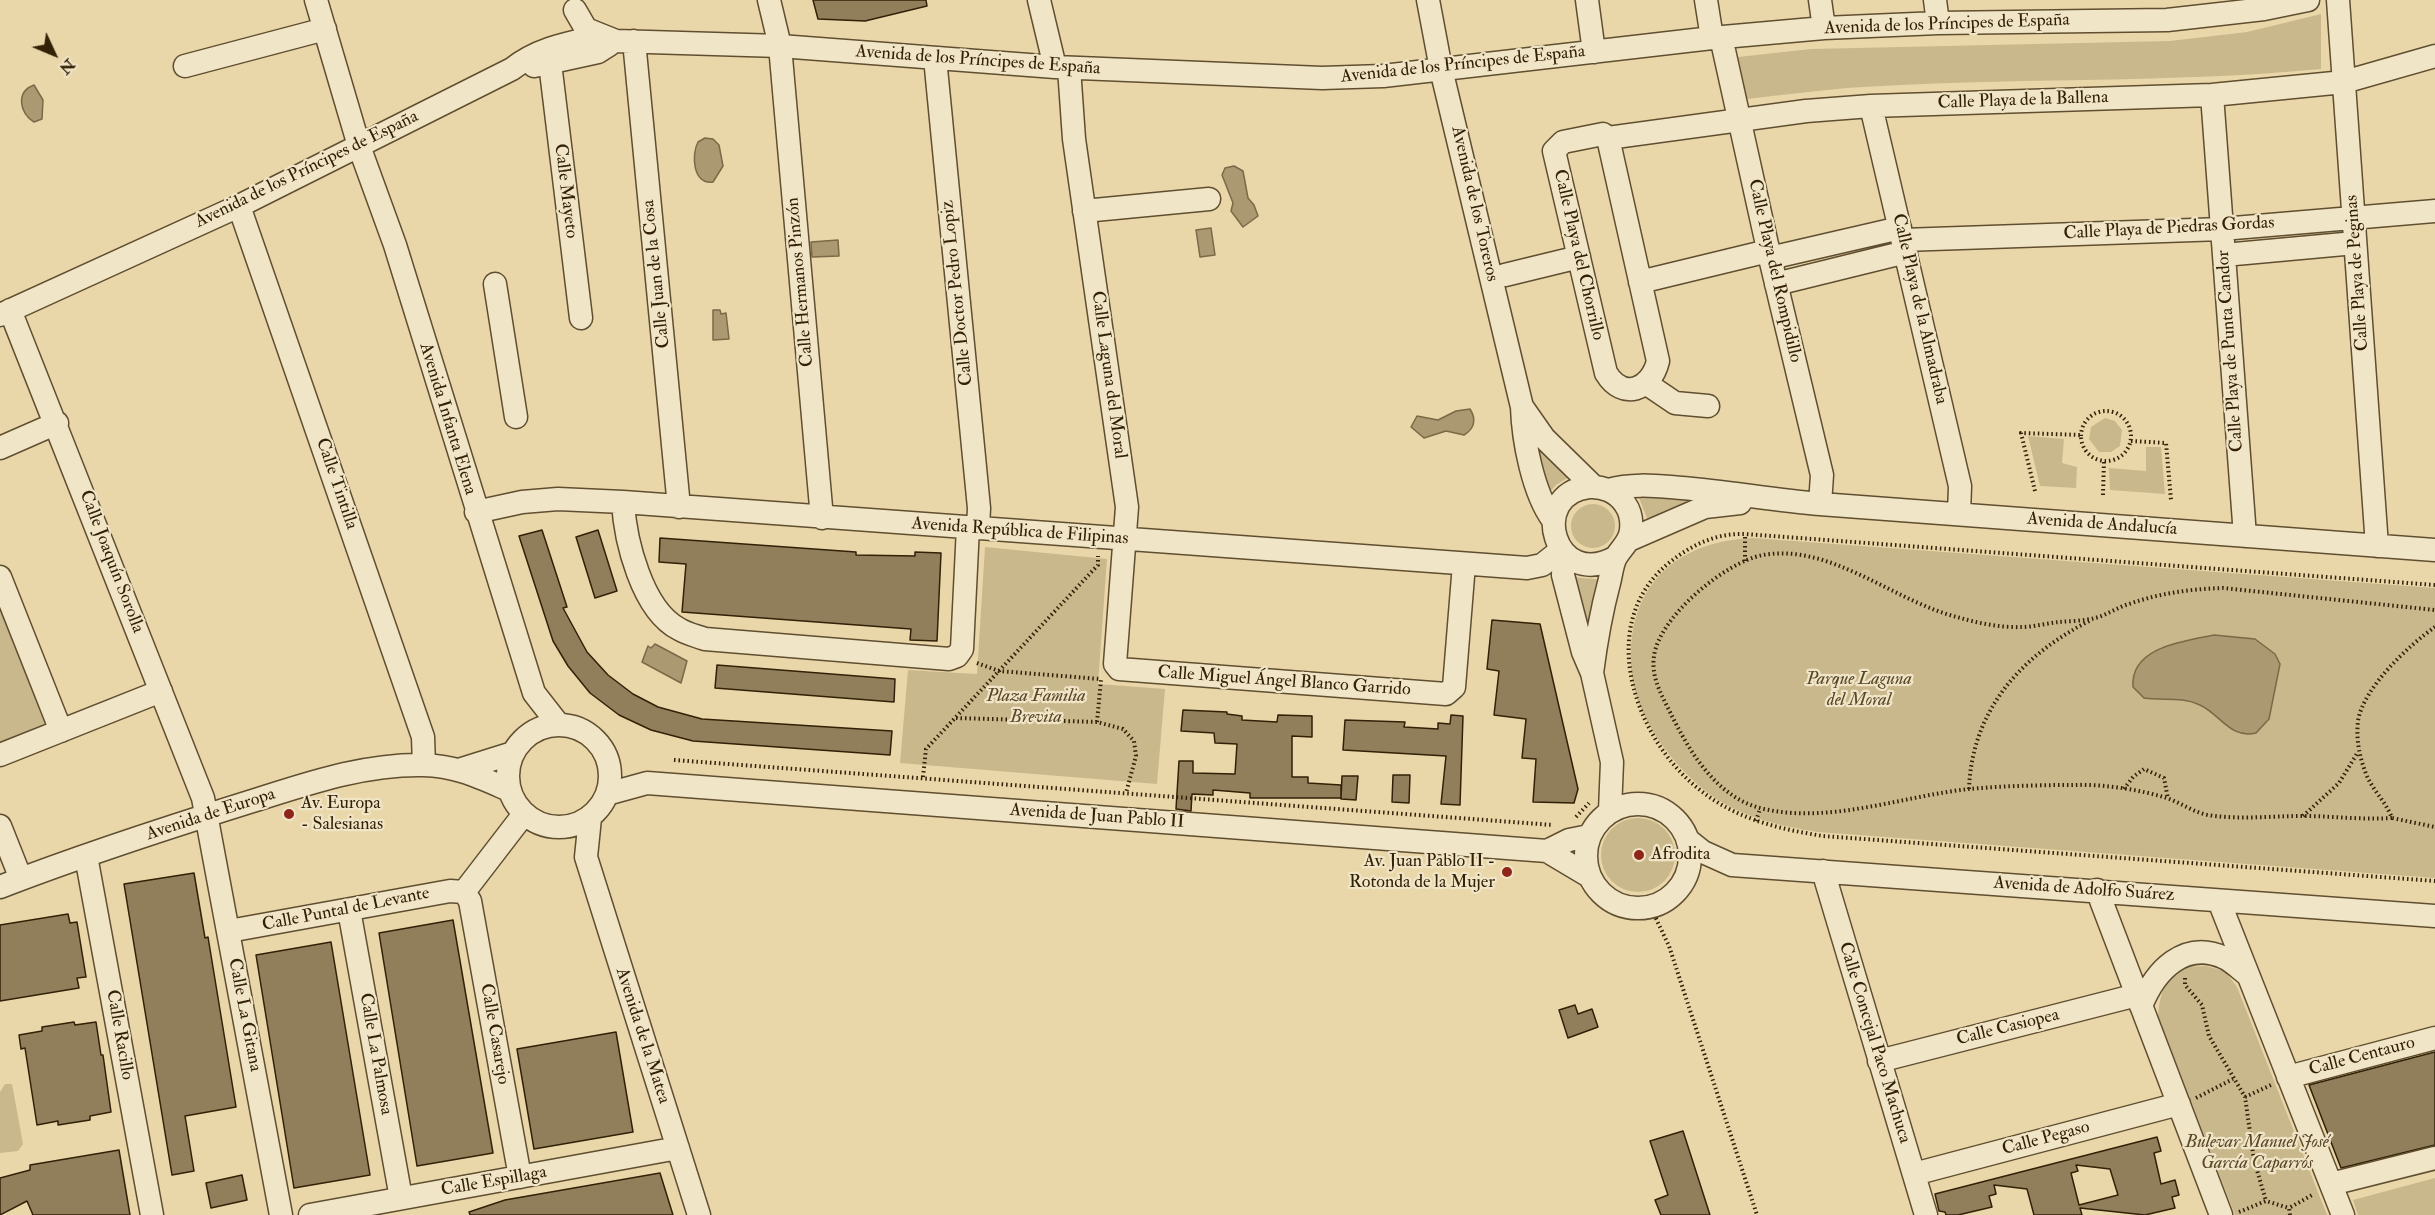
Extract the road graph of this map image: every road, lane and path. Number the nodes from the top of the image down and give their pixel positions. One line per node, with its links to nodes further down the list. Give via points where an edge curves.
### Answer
1 (316, 0): 14 (street, Avenida Infanta Elena)
2 (769, 0): 17 (street, Calle Hermanos Pinzón)
3 (1039, 0): 23 (street, Calle Laguna del Moral)
4 (1428, 0): 24 (street, Avenida de los Toreros)
5 (1587, 0): 18 (street)
6 (1706, 0): 15 (street, Calle Playa del Rompidillo)
7 (1820, 0): 13 (street)
8 (1935, 0): 12 (street)
9 (2308, 0): 12 (street, Avenida de los Príncipes de España, via 2167,20)
10 (2338, 0): 25 (street, Calle Playa de Peginas)
11 (577, 3): 16 (street, Calle Juan de la Cosa); 21 (street, via 561,38)
12 (1938, 23): 13 (street, Avenida de los Príncipes de España)
13 (1824, 28): 15 (street, Avenida de los Príncipes de España)
14 (325, 29): 22 (street); 30 (street, Avenida Infanta Elena)
15 (1716, 38): 18 (street, Avenida de los Príncipes de España); 28 (street, Calle Playa del Rompidillo)
16 (617, 39): 17 (street, Avenida de los Príncipes de España); 21 (street, Avenida de los Príncipes de España); 21 (street); 64 (street, Calle Juan de la Cosa)
17 (780, 46): 20 (street, Avenida de los Príncipes de España); 67 (street, Calle Hermanos Pinzón)
18 (1594, 52): 24 (street, Avenida de los Príncipes de España)
19 (2435, 56): 25 (street, Calle Playa de la Ballena)
20 (935, 58): 23 (street, Avenida de los Príncipes de España); 69 (street, Calle Doctor Pedro Lopiz, via 979,508)
21 (536, 61): 30 (street, Avenida de los Príncipes de España); 47 (street, Calle Mayeto)
22 (185, 66)
23 (1062, 68): 24 (street, Avenida de los Príncipes de España, via 1322,78); 33 (street, Calle Laguna del Moral)
24 (1441, 69): 50 (street, Avenida de los Toreros)
25 (2344, 82): 26 (street, Calle Playa de la Ballena); 35 (street, Calle Playa de Peginas)
26 (2212, 95): 27 (street, Calle Playa de la Ballena); 36 (street, Calle Playa de Punta Candor)
27 (1871, 106): 28 (street, Calle Playa de la Ballena); 37 (street, Calle Playa de la Almadraba)
28 (1739, 122): 29 (street, Calle Playa de la Ballena); 39 (street, Calle Playa del Rompidillo)
29 (1608, 138): 41 (street, Calle Playa del Chorrillo, via 1603,134 1563,142 1554,151); 43 (street)
30 (359, 146): 32 (street, Avenida de los Príncipes de España); 65 (street, Avenida Infanta Elena, via 395,245)
31 (1209, 199): 33 (street)
32 (239, 206): 46 (street, Avenida de los Príncipes de España); 102 (street, Calle Tintilla, via 423,737)
33 (1084, 211): 73 (street, Calle Laguna del Moral, via 1127,507)
34 (2435, 211): 35 (street, Calle Playa de Piedras Gordas)
35 (2354, 218): 36 (street, Calle Playa de Piedras Gordas); 38 (street, Calle Playa de Peginas)
36 (2222, 229): 37 (street, Calle Playa de Piedras Gordas); 40 (street, Calle Playa de Punta Candor)
37 (1903, 240): 39 (street); 45 (street); 66 (street, Calle Playa de la Almadraba, via 1960,486)
38 (2355, 243): 40 (street, Calle Playa de Piedras Gordas); 74 (street, Calle Playa de Peginas)
39 (1769, 254): 43 (street); 45 (street, Calle Playa del Rompidillo)
40 (2224, 255): 71 (street, Calle Playa de Punta Candor)
41 (1579, 257): 42 (street); 48 (street, Calle Playa del Chorrillo, via 1606,373 1612,384 1622,388)
42 (1505, 275)
43 (1640, 282): 48 (street, via 1658,361)
44 (495, 284): 51 (street)
45 (1776, 284): 63 (street, Calle Playa del Rompidillo, via 1822,475)
46 (5, 312): 52 (street, Calle Joaquín Sorolla)
47 (581, 318)
48 (1647, 384): 49 (street, via 1675,403)
49 (1708, 406)
50 (1522, 407): 57 (street, Avenida de los Toreros, via 1544,438); 68 (street, Avenida de los Toreros, via 1523,428 1542,505)
51 (516, 417)
52 (57, 423): 55 (street); 89 (street, Calle Joaquín Sorolla)
53 (2081, 435): 54 (path, via 2093,414 2109,411 2128,424); 56 (path, via 2086,451); 58 (path, via 2021,433)
54 (2131, 441): 56 (path, via 2122,455); 61 (path, via 2166,443)
55 (0, 448)
56 (2104, 461): 59 (path)
57 (1601, 488): 60 (street, Avenida de Andalucía, via 1628,484 1740,493); 68 (street, via 1572,492); 75 (street, via 1618,496 1631,516)
58 (2035, 491)
59 (2103, 495)
60 (1768, 500): 63 (street, Avenida de Andalucía); 75 (street, Avenida de Andalucía, via 1705,507)
61 (2171, 500)
62 (623, 502): 64 (street, Avenida República de Filipinas); 65 (street, Avenida República de Filipinas, via 558,499); 85 (street, via 624,525 650,600 678,629 705,639 949,659)
63 (1820, 504): 66 (street, Avenida de Andalucía)
64 (679, 507): 67 (street, Avenida República de Filipinas)
65 (476, 512): 90 (street, Avenida Infanta Elena)
66 (1959, 514): 71 (street, Avenida de Andalucía)
67 (822, 518): 69 (street, Avenida República de Filipinas)
68 (1553, 520): 77 (street, via 1556,541)
69 (973, 527): 72 (street, Avenida República de Filipinas); 85 (street, Calle Doctor Pedro Lopiz, via 962,650)
70 (1745, 534): 78 (path); 81 (path); 120 (path, via 1722,535 1688,548 1662,567 1643,591 1632,618 1628,647 1630,679 1639,711 1658,743 1700,790)
71 (2245, 536): 74 (street, Avenida de Andalucía)
72 (1098, 538): 73 (street, Avenida República de Filipinas); 86 (path, via 1098,565)
73 (1125, 540): 79 (street, Avenida República de Filipinas); 88 (street, via 1115,664)
74 (2377, 546): 76 (street, Avenida de Andalucía)
75 (1623, 549): 77 (street, via 1606,563 1584,564); 87 (street, via 1597,632)
76 (2435, 550)
77 (1563, 552): 79 (street, Avenida República de Filipinas, via 1542,565 1527,568); 87 (street, via 1563,575)
78 (1744, 561): 83 (path, via 1765,555 1819,560 1866,577 1917,604 1982,623 2022,627); 114 (path, via 1725,571 1668,624 1657,642 1654,676 1700,765 1728,791)
79 (1464, 564): 88 (street, Calle Miguel Ángel Blanco Garrido, via 1454,687 1446,694)
80 (0, 577): 94 (street)
81 (2435, 585)
82 (2435, 610): 83 (path, via 2223,588 2157,595)
83 (2095, 619): 106 (path, via 2033,658 1997,697 1970,761)
84 (2435, 627): 96 (path, via 2414,641 2371,693 2358,720)
85 (957, 656): 86 (path)
86 (999, 671): 88 (path); 91 (path)
87 (1592, 673): 101 (street)
88 (1110, 674): 92 (path)
89 (161, 691): 94 (street); 116 (street, Calle Joaquín Sorolla)
90 (534, 693): 93 (street, Avenida Infanta Elena); 95 (street, Avenida Infanta Elena)
91 (955, 718): 92 (path); 104 (path, via 926,749)
92 (1097, 722): 109 (path, via 1123,729 1134,741 1136,756)
93 (559, 725): 95 (street); 99 (street, via 588,734)
94 (61, 731): 98 (street)
95 (530, 733): 97 (street)
96 (2358, 751): 117 (path, via 2339,783); 119 (path, via 2371,786)
97 (513, 753): 103 (street, Avenida de Europa); 108 (street, via 507,778)
98 (0, 755)
99 (607, 759): 105 (street, Avenida de Juan Pablo II); 110 (street)
100 (674, 760): 104 (path)
101 (1612, 762): 112 (street); 113 (street)
102 (424, 765): 103 (street, Avenida de Europa); 116 (street, Avenida de Europa, via 379,766)
103 (462, 769): 108 (street, Avenida de Europa)
104 (923, 777): 109 (path)
105 (647, 783): 110 (street, Avenida de Juan Pablo II); 127 (street, Avenida de Juan Pablo II)
106 (1969, 789): 107 (path, via 2074,784); 114 (path, via 1824,811 1788,813)
107 (2124, 789): 111 (path); 111 (path, via 2144,769 2164,778)
108 (509, 790): 115 (street)
109 (1126, 793): 121 (path)
110 (607, 794): 118 (street)
111 (2168, 799): 117 (path, via 2202,814 2240,819)
112 (1641, 803): 113 (street); 126 (street, via 1670,814)
113 (1603, 805): 125 (path); 125 (street, via 1598,822)
114 (1760, 809): 120 (path)
115 (524, 814): 124 (street, via 544,826); 138 (street)
116 (207, 815): 128 (street, Avenida de Europa); 143 (street, Calle La Gitana)
117 (2303, 816): 119 (path)
118 (590, 818): 124 (street); 129 (street, Avenida de la Matea)
119 (2391, 818): 123 (path)
120 (1756, 821): 135 (path, via 1822,836)
121 (1562, 825)
122 (0, 826): 133 (street)
123 (2435, 827)
124 (560, 828): 129 (street, Avenida de la Matea)
125 (1581, 828): 127 (street, Avenida de Juan Pablo II, via 1569,840); 132 (street)
126 (1688, 840): 130 (street, Avenida de Adolfo Suárez, via 1703,852); 134 (street, via 1690,853)
127 (1547, 851): 132 (street, Avenida de Juan Pablo II)
128 (86, 856): 133 (street, Avenida de Europa); 161 (street, Calle Racillo)
129 (586, 857): 153 (street, Avenida de la Matea)
130 (1732, 865): 131 (street, Avenida de Adolfo Suárez); 134 (street, Avenida de Adolfo Suárez)
131 (1823, 871): 137 (street, Avenida de Adolfo Suárez); 148 (street, Calle Concejal Paco Machuca)
132 (1589, 876): 140 (street, via 1608,898 1621,905)
133 (21, 879): 136 (street, Avenida de Europa)
134 (1684, 879): 140 (street, via 1676,891)
135 (2435, 881)
136 (0, 887)
137 (2097, 890): 139 (street, Avenida de Adolfo Suárez); 146 (street)
138 (464, 892): 141 (street, Calle Puntal de Levante, via 450,891); 156 (street, Calle Casarejo, via 470,901)
139 (2219, 901): 142 (street, Avenida de Adolfo Suárez); 145 (street)
140 (1650, 906): 165 (path, via 1669,946)
141 (349, 910): 143 (street, Calle Puntal de Levante); 158 (street, Calle La Palmosa)
142 (2435, 916)
143 (229, 932): 162 (street, Calle La Gitana)
144 (2182, 956): 145 (street, via 2203,952 2225,958); 146 (street, via 2160,971); 150 (path, via 2185,985 2202,1005 2210,1036)
145 (2248, 975): 149 (street)
146 (2139, 1001): 148 (street, Calle Casiopea); 152 (street)
147 (2435, 1038): 149 (street, Calle Centauro)
148 (1879, 1061): 155 (street, Calle Concejal Paco Machuca)
149 (2288, 1077): 151 (path); 157 (street)
150 (2233, 1079): 151 (path); 152 (path)
151 (2245, 1097): 159 (path, via 2254,1160)
152 (2179, 1104): 155 (street, Calle Pegaso); 167 (street)
153 (678, 1148): 156 (street, Calle Espillaga); 164 (street, Avenida de la Matea)
154 (2435, 1158): 157 (street)
155 (1914, 1174): 166 (street, Calle Concejal Paco Machuca)
156 (520, 1177): 158 (street, Calle Espillaga)
157 (2331, 1184): 160 (path); 170 (street)
158 (401, 1198): 163 (street, Calle Espillaga)
159 (2266, 1201): 160 (path); 168 (path)
160 (2289, 1208): 169 (path)
161 (153, 1215)
162 (281, 1215)
163 (310, 1215)
164 (699, 1215)
165 (1757, 1215)
166 (1926, 1215)
167 (2221, 1215)
168 (2233, 1215)
169 (2290, 1215)
170 (2343, 1215)

